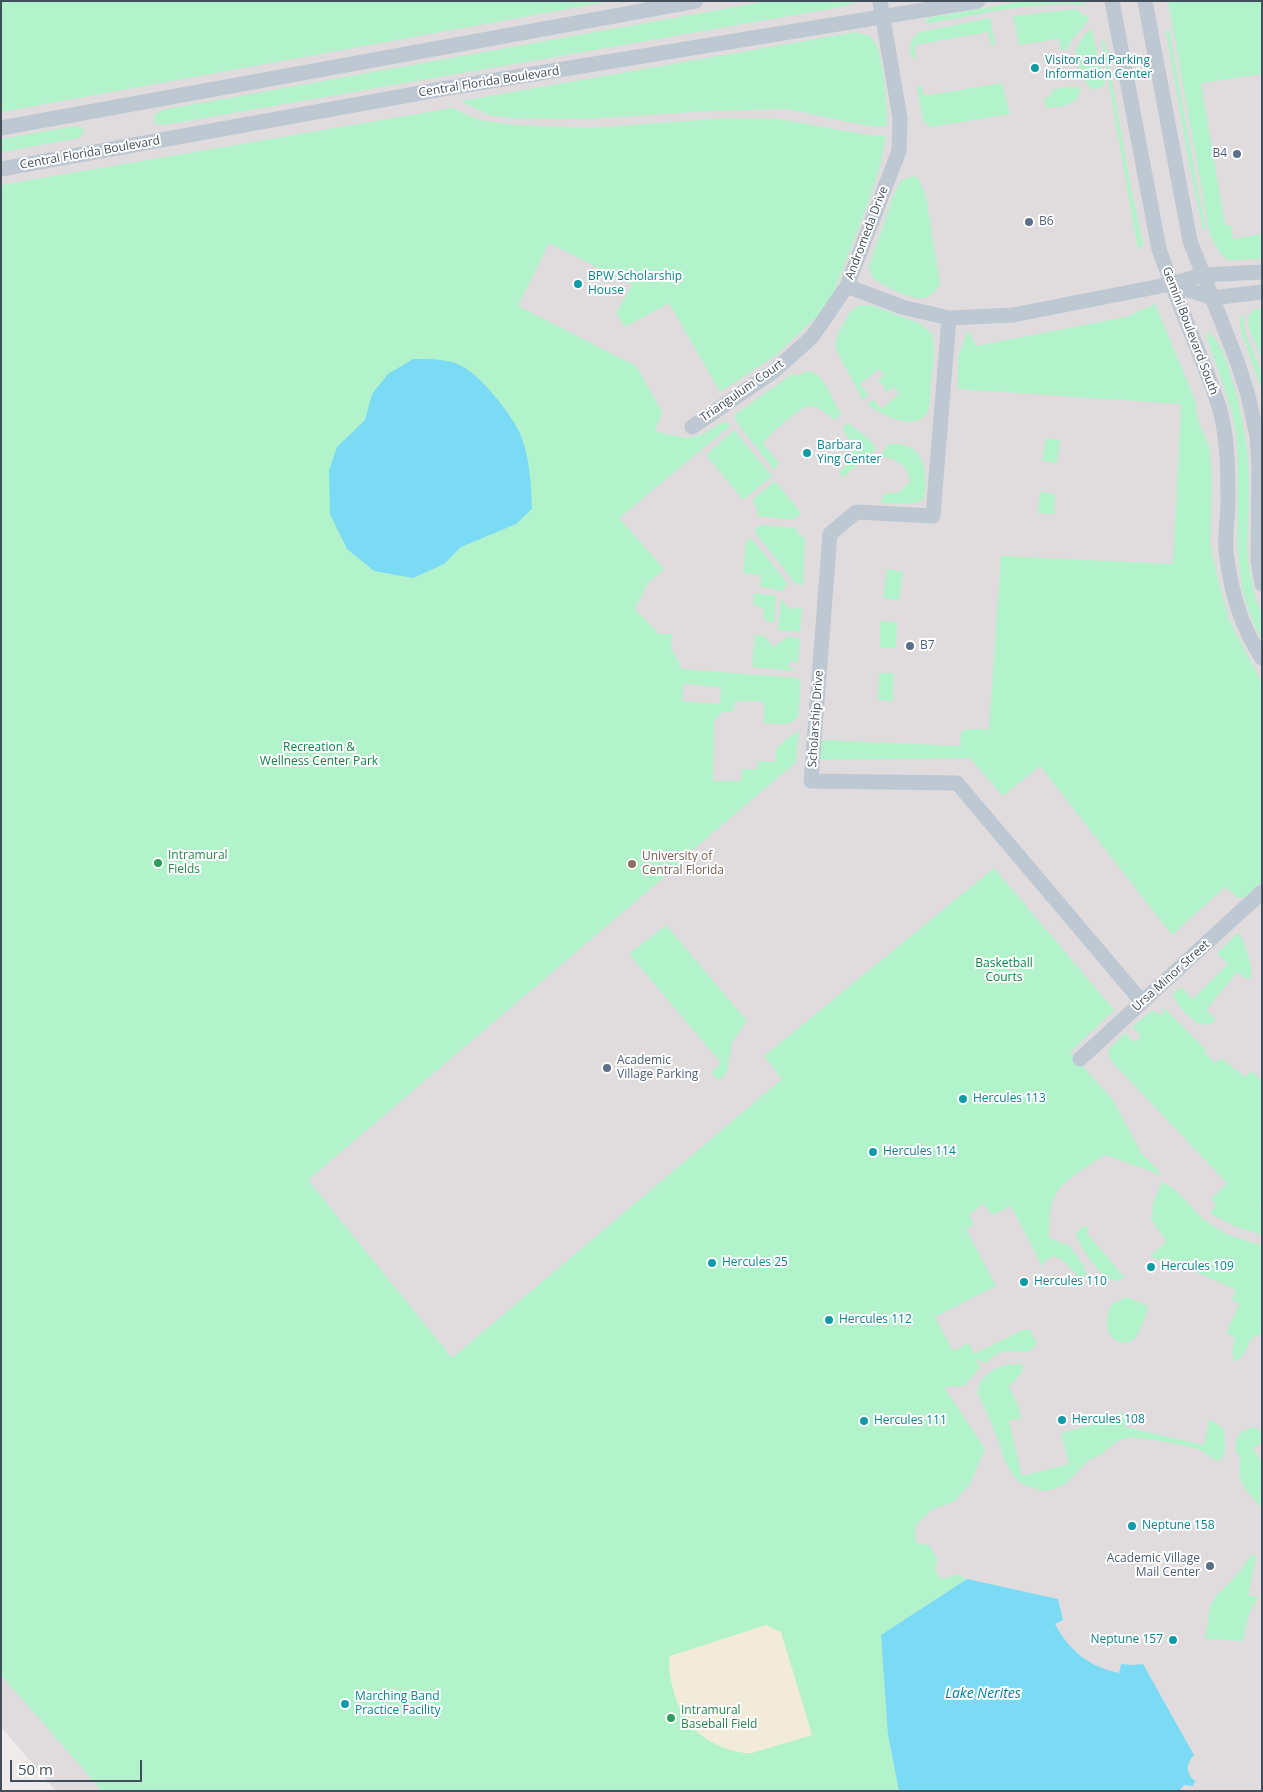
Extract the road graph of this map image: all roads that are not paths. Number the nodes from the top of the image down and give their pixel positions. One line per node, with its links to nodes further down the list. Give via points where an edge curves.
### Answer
1 (696, 1): 7 (street)
2 (880, 1): 6 (street, Andromeda Drive)
3 (978, 1): 6 (street, Central Florida Boulevard)
4 (1112, 1): 11 (street, Gemini Boulevard South, via 1159,249)
5 (1145, 1): 10 (street, via 1190,241)
6 (882, 18): 8 (street, Central Florida Boulevard, via 448,88); 12 (street, Andromeda Drive, via 900,118 899,151)
7 (1, 128)
8 (1, 169)
9 (1262, 272): 10 (street, Andromeda Drive)
10 (1203, 275): 11 (street, Andromeda Drive); 14 (street)
11 (1171, 284): 14 (street); 15 (street, Andromeda Drive, via 1013,315); 18 (street, Gemini Boulevard South, via 1221,414 1228,481 1226,549 1230,580 1242,618)
12 (847, 286): 15 (street, Andromeda Drive, via 902,307); 16 (street, Triangulum Court, via 812,337 774,371)
13 (1262, 292): 14 (street)
14 (1212, 298): 17 (street, via 1248,395 1258,436 1257,542)
15 (949, 318): 20 (street, Scholarship Drive, via 933,516 856,512 830,534 811,781 957,783)
16 (692, 426)
17 (1262, 584)
18 (1262, 658)
19 (1262, 892): 20 (street, Ursa Minor Street)
20 (1142, 1002): 21 (street, Ursa Minor Street)
21 (1080, 1059)

